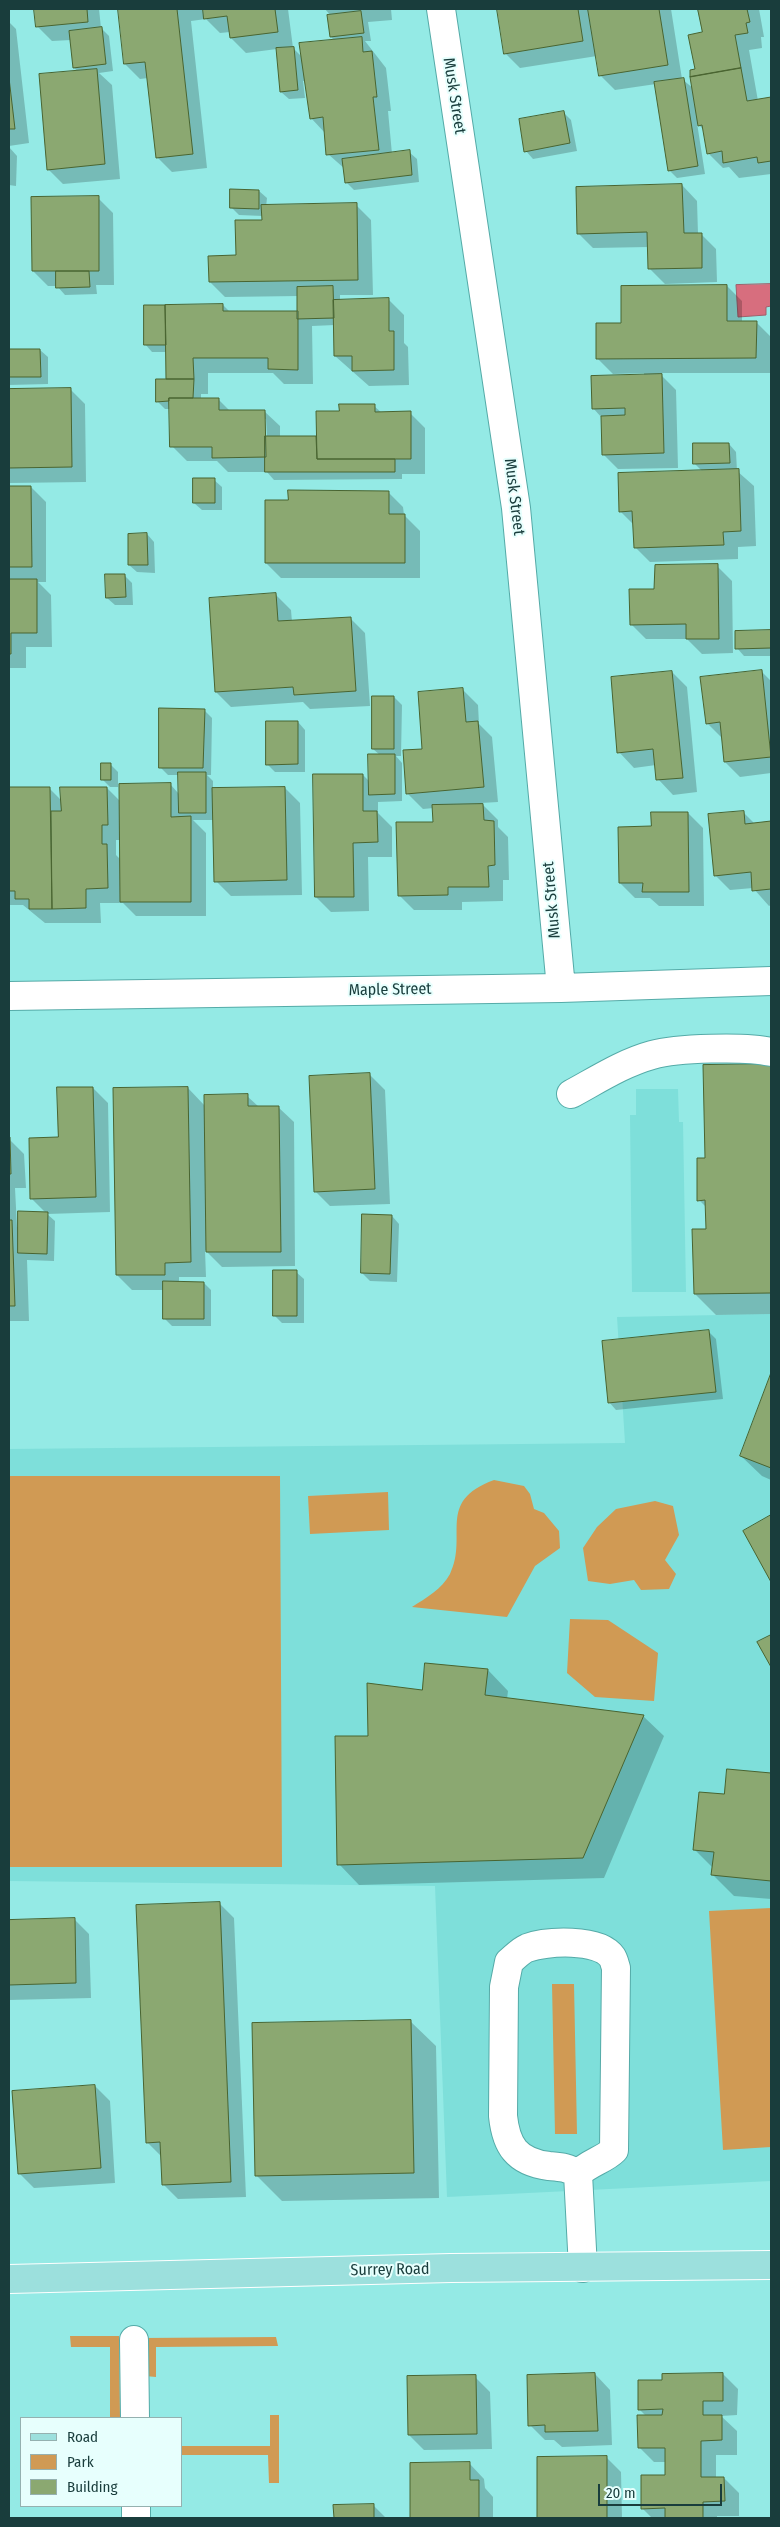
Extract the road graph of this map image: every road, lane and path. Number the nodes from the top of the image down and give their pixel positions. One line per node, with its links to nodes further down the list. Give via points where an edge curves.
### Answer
1 (440, 9): 3 (street, Musk Street, via 516,508)
2 (771, 981): 3 (street, Maple Street)
3 (561, 988): 4 (street, Maple Street)
4 (9, 996)
5 (771, 1052): 6 (street, via 731,1048 654,1054 629,1063)
6 (571, 1094)
7 (578, 2174): 7 (street, via 614,2150 616,1968 611,1956 597,1947 567,1942 548,1943 526,1948 509,1962 504,1987 505,2137 512,2149 526,2159 547,2166 565,2166); 9 (street)
8 (771, 2265): 9 (main road, Surrey Road)
9 (583, 2268): 10 (main road, Surrey Road, via 451,2268)
10 (9, 2279)
11 (134, 2340): 12 (street)
12 (135, 2417)

